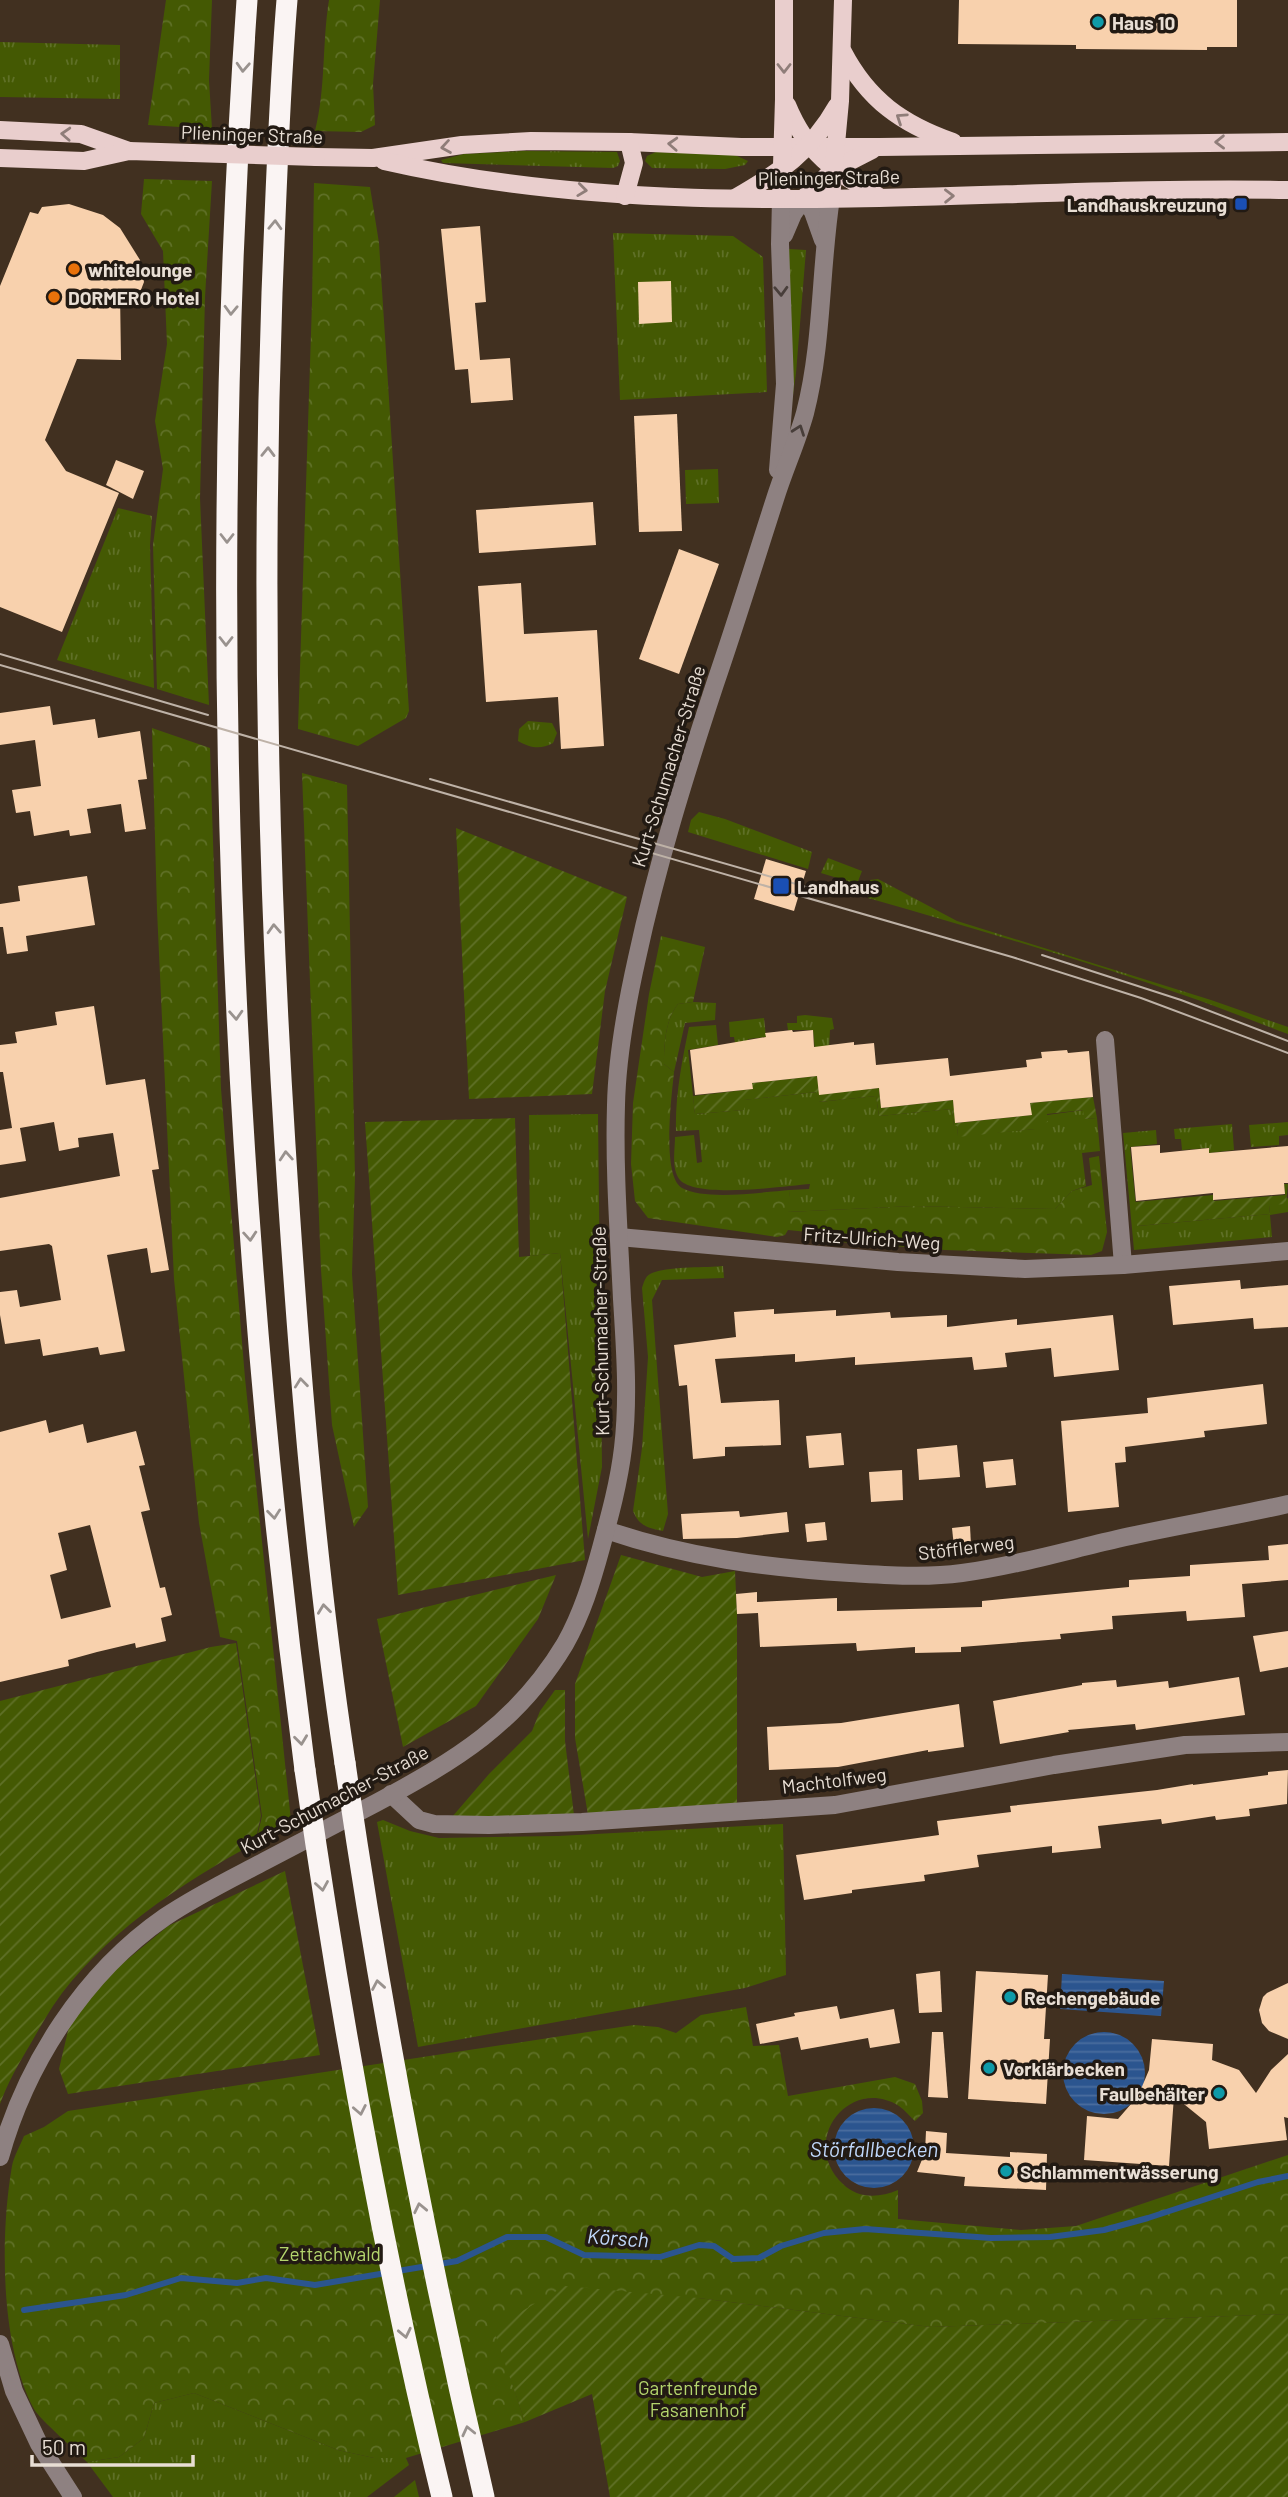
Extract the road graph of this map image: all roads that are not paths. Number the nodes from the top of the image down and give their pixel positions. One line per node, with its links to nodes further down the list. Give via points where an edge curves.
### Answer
1 (287, 0): 44 (highway, one-way to 1, bridge, via 443,2318 374,1961 326,1622 299,1364 269,828 266,520)
2 (784, 0): 6 (main road, Kurt-Schumacher-Straße, one-way to 6)
3 (843, 0): 5 (main road, Kurt-Schumacher-Straße)
4 (244, 5): 43 (highway, one-way to 43, bridge, via 228,381 226,657 239,1070 257,1339 283,1604 337,1981 376,2194)
5 (842, 50): 7 (main road, Kurt-Schumacher-Straße); 11 (main road, one-way to 5, via 890,111 855,75)
6 (785, 99): 13 (main road, Kurt-Schumacher-Straße); 14 (main road)
7 (840, 101): 14 (main road); 15 (main road, Kurt-Schumacher-Straße)
8 (0, 130): 17 (main road, Plieninger Straße, one-way to 8, via 81,134)
9 (629, 142): 12 (main road, Plieninger Straße, one-way to 9); 19 (main road, Plieninger Straße, one-way to 19, via 462,145); 23 (main road, via 634,163)
10 (1288, 142): 11 (main road, Plieninger Straße, one-way to 11)
11 (963, 146): 16 (main road, Plieninger Straße)
12 (741, 147): 13 (main road, Plieninger Straße); 21 (main road)
13 (783, 147): 14 (main road, Plieninger Straße); 21 (main road, Kurt-Schumacher-Straße)
14 (809, 147): 15 (main road, Plieninger Straße); 20 (main road); 21 (main road)
15 (835, 147): 16 (main road, Plieninger Straße); 20 (main road, Kurt-Schumacher-Straße)
16 (879, 147): 20 (main road)
17 (129, 151): 18 (main road, Plieninger Straße, via 84,161); 19 (main road, Plieninger Straße, bridge)
18 (0, 158)
19 (373, 158): 23 (main road, Plieninger Straße, one-way to 23, via 450,175)
20 (833, 170): 24 (main road); 27 (main road); 28 (main road, Kurt-Schumacher-Straße)
21 (781, 171): 25 (main road); 26 (main road, Kurt-Schumacher-Straße); 27 (main road)
22 (1288, 190): 24 (main road, Plieninger Straße, one-way to 22)
23 (625, 196): 25 (main road, Plieninger Straße)
24 (881, 197): 28 (main road, Plieninger Straße)
25 (735, 198): 26 (main road, Plieninger Straße)
26 (781, 198): 27 (main road, Plieninger Straße); 30 (street, Kurt-Schumacher-Straße)
27 (804, 198): 28 (main road, Plieninger Straße); 29 (street); 30 (street)
28 (831, 198): 29 (street, Kurt-Schumacher-Straße)
29 (824, 243): 31 (street, Kurt-Schumacher-Straße, one-way to 29, via 804,417 815,363)
30 (780, 244): 31 (street, Kurt-Schumacher-Straße, one-way to 31, via 785,384)
31 (776, 494): 33 (street, Kurt-Schumacher-Straße, via 648,904 624,1018 616,1103)
32 (1105, 1040): 35 (street)
33 (619, 1237): 35 (street, Fritz-Ulrich-Weg, via 911,1263 1025,1269); 37 (street, Kurt-Schumacher-Straße, via 624,1444)
34 (1288, 1251): 35 (street, Fritz-Ulrich-Weg)
35 (1123, 1265)
36 (1288, 1504): 37 (street, Stöfflerweg, via 1036,1559 926,1575 741,1563)
37 (606, 1530): 39 (street, Kurt-Schumacher-Straße, via 589,1590 569,1636 532,1691 465,1752)
38 (1288, 1742): 39 (street, Machtolfweg, via 1164,1748 835,1805 582,1822 433,1824 419,1820)
39 (391, 1794): 40 (street, Kurt-Schumacher-Straße, via 204,1893 163,1918 105,1968 47,2046 25,2088)
40 (0, 2157)
41 (0, 2344): 42 (street, via 13,2391 39,2444)
42 (74, 2497)
43 (442, 2497)
44 (484, 2497)

